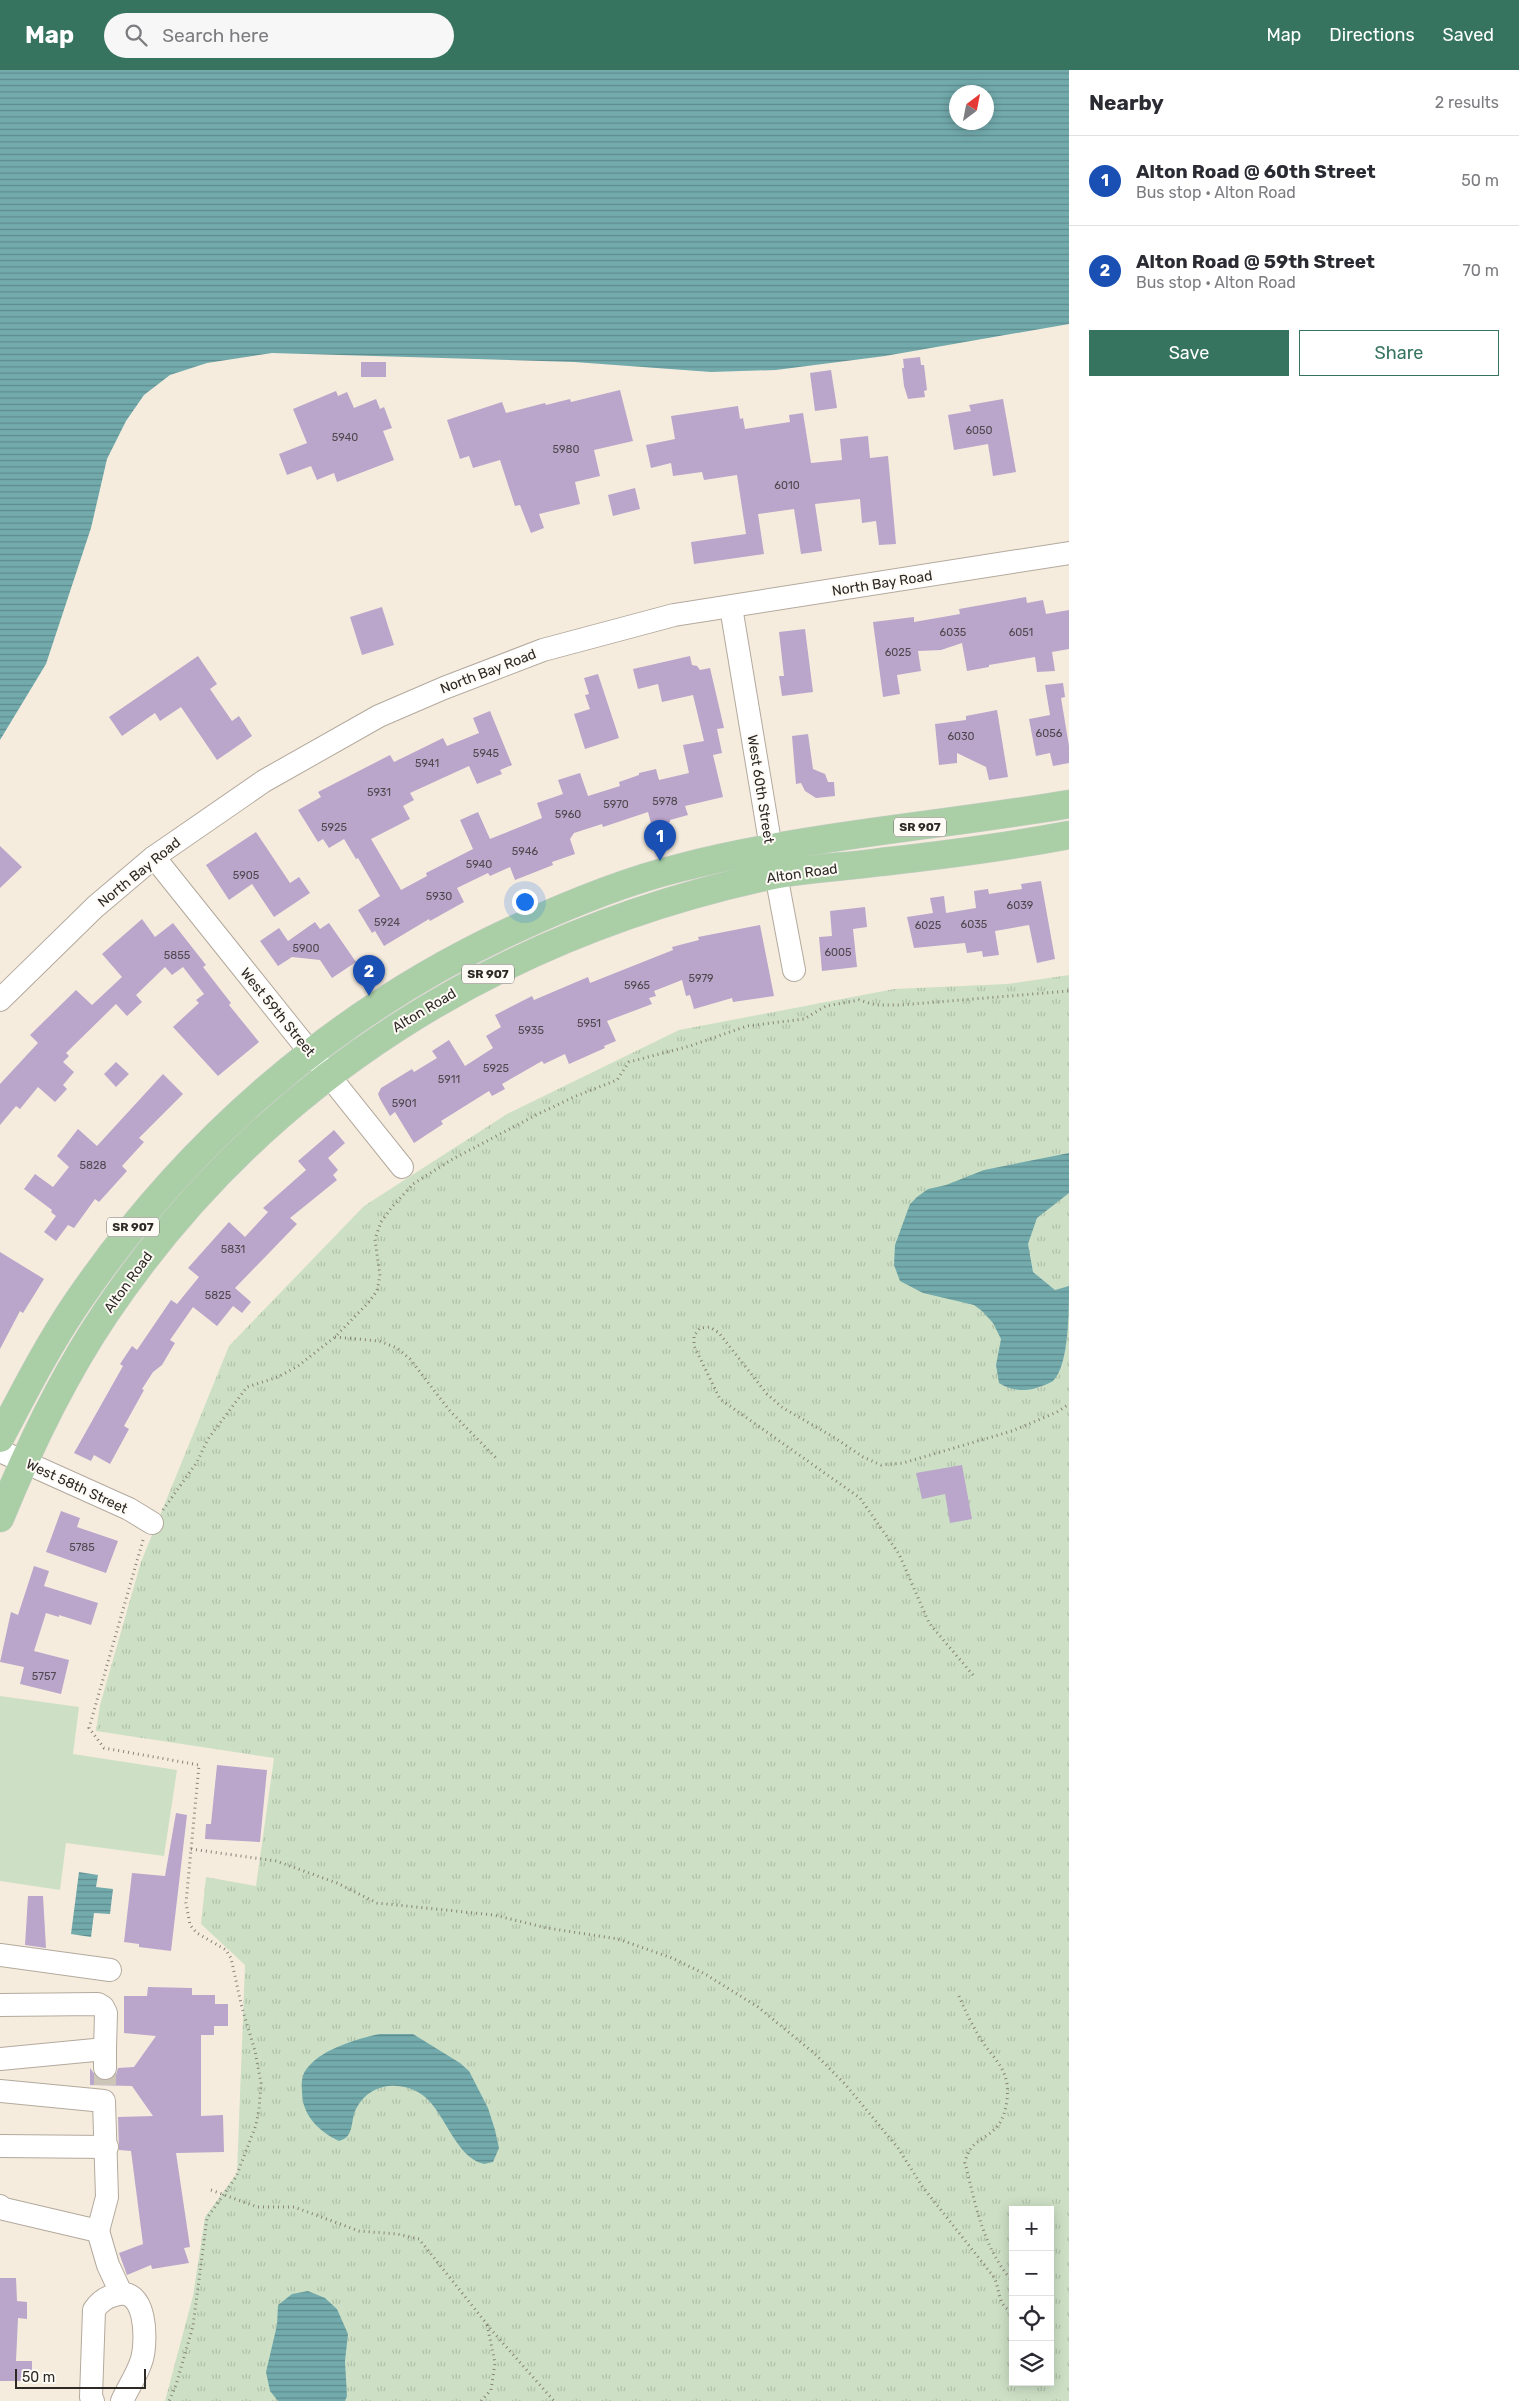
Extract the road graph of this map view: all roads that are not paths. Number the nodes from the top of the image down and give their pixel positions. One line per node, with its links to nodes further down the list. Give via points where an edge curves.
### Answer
1 (1069, 553): 2 (street, North Bay Road)
2 (731, 607): 5 (street, North Bay Road, via 674,615 543,650 436,691 379,716 264,781); 6 (street, West 60th Street)
3 (1069, 804): 6 (main road, Alton Road / SR 907)
4 (1069, 836): 6 (main road, Alton Road / SR 907, via 987,850)
5 (154, 857): 8 (street, North Bay Road, via 95,907); 9 (street, West 59th Street)
6 (774, 861): 7 (street, West 60th Street); 9 (main road, Alton Road / SR 907, via 678,868 568,905 456,958 365,1013); 10 (main road, Alton Road / SR 907, via 578,933 518,959 381,1036)
7 (794, 970)
8 (0, 1000)
9 (310, 1052): 10 (street, West 59th Street); 12 (main road, Alton Road / SR 907, via 214,1136 123,1238 43,1356)
10 (329, 1075): 11 (street, West 59th Street); 13 (main road, Alton Road / SR 907, via 237,1154 144,1258)
11 (402, 1167)
12 (0, 1438)
13 (12, 1456): 14 (main road, Alton Road / SR 907); 15 (street, West 58th Street, via 129,1509)
14 (0, 1518)
15 (152, 1523)
16 (0, 1955): 17 (street)
17 (110, 1970)
18 (0, 2005): 20 (street, via 98,2004 103,2007 106,2013)
19 (0, 2059): 20 (street)
20 (105, 2076): 21 (street); 23 (street)
21 (0, 2091)
22 (0, 2146): 23 (street)
23 (107, 2147): 25 (street, via 107,2197)
24 (0, 2206): 25 (street)
25 (98, 2231): 26 (street)
26 (121, 2293): 27 (street, via 100,2302 94,2310); 28 (street, via 136,2299 143,2313 144,2344 142,2360)
27 (93, 2401)
28 (122, 2401)

